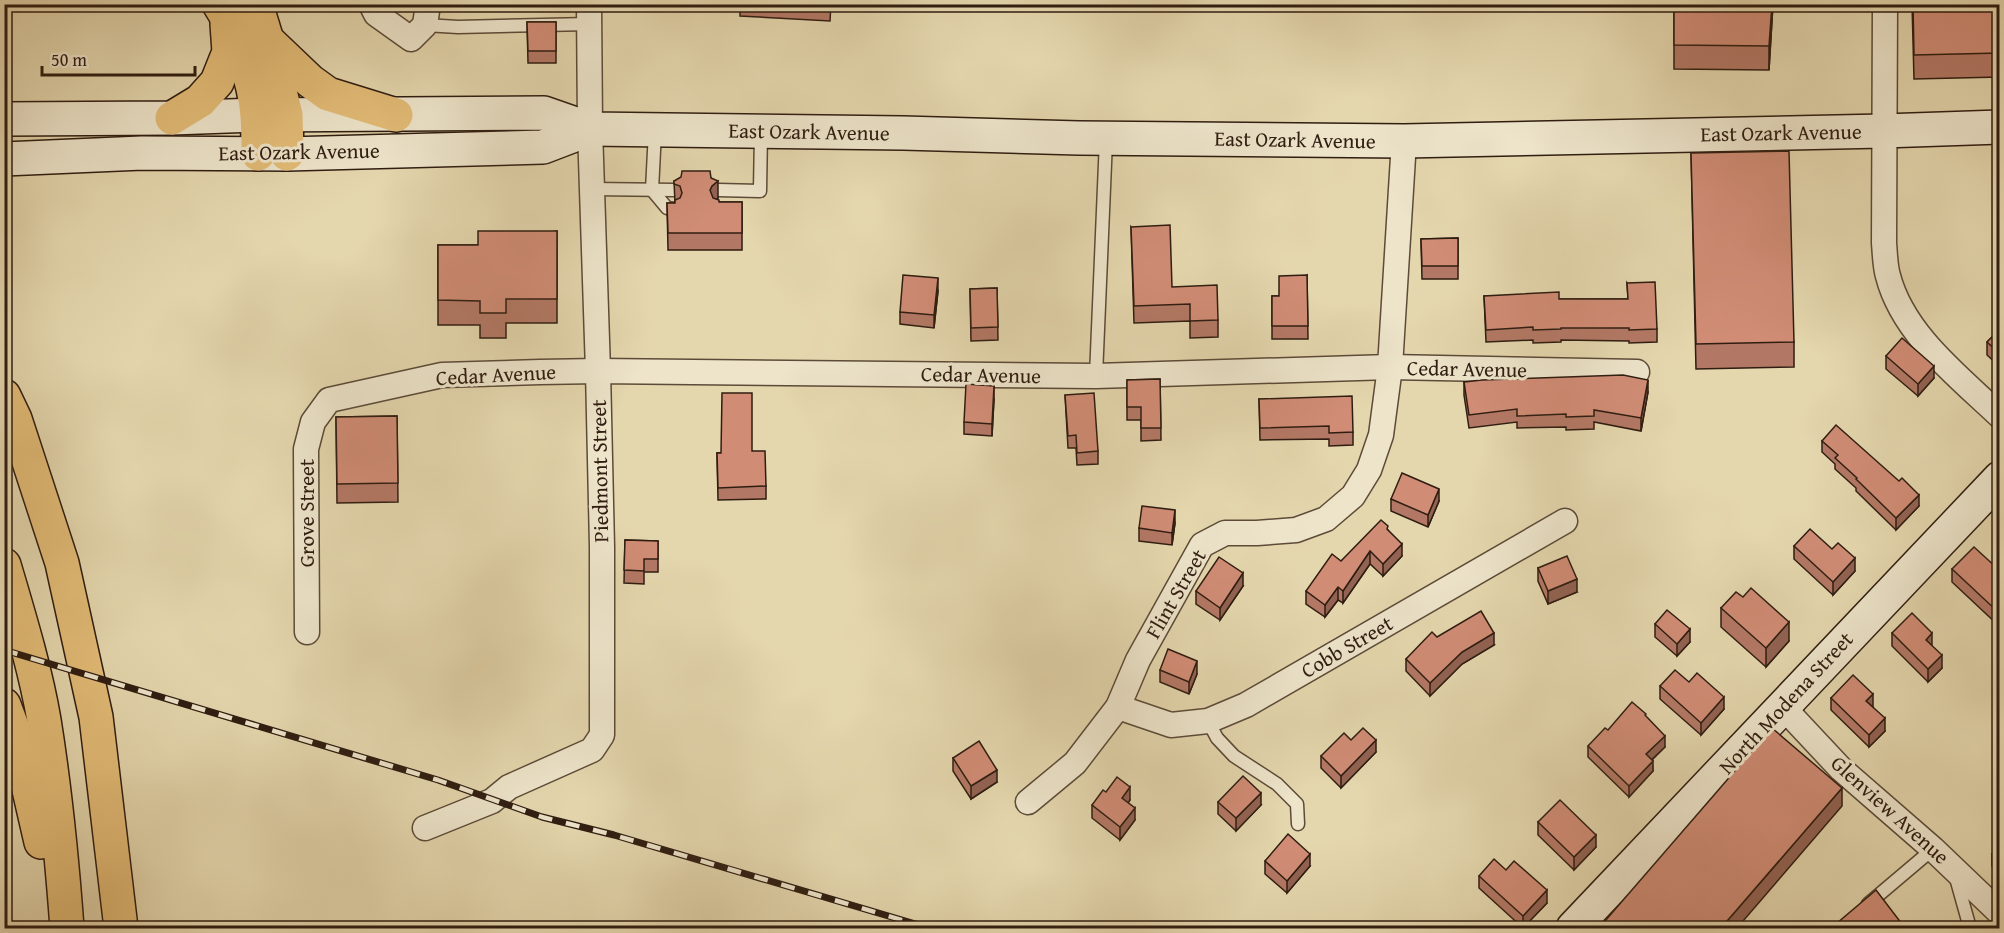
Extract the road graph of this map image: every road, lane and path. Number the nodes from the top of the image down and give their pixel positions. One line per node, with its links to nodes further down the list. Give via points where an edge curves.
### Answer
1 (371, 4): 5 (street, via 376,14 411,39)
2 (1885, 4): 15 (street)
3 (234, 8): 6 (highway); 7 (highway, via 245,61); 9 (highway, via 229,52 217,82 200,101)
4 (589, 14): 5 (lane, via 458,27); 12 (street, Piedmont Street)
5 (426, 15)
6 (267, 40): 7 (highway); 8 (highway, via 328,94)
7 (272, 115): 8 (main road, East Ozark Avenue); 9 (main road, East Ozark Avenue); 18 (highway)
8 (396, 115): 12 (main road, East Ozark Avenue, via 544,113)
9 (172, 118): 10 (main road, East Ozark Avenue)
10 (4, 119)
11 (2000, 127): 15 (main road, East Ozark Avenue)
12 (590, 129): 13 (main road, East Ozark Avenue); 18 (main road, East Ozark Avenue, via 543,147); 20 (street, Piedmont Street)
13 (655, 129): 14 (main road, East Ozark Avenue); 21 (lane)
14 (762, 131): 16 (main road, East Ozark Avenue); 23 (lane, via 760,191 743,195)
15 (1883, 131): 17 (main road, East Ozark Avenue); 32 (street, via 1884,243 1888,275 1899,306 1940,358)
16 (1107, 138): 17 (main road, East Ozark Avenue); 28 (lane)
17 (1404, 141): 25 (street, Flint Street)
18 (272, 154): 19 (main road, East Ozark Avenue, via 142,153)
19 (7, 159)
20 (592, 189): 21 (lane); 26 (street, Piedmont Street)
21 (652, 190): 22 (lane); 24 (lane, via 667,208)
22 (674, 190)
23 (718, 190)
24 (675, 209)
25 (1390, 367): 27 (street, Cedar Avenue); 28 (street, Cedar Avenue); 39 (street, Flint Street, via 1381,435 1369,470 1353,496 1326,519 1296,530 1225,532 1202,545 1138,660)
26 (598, 371): 28 (street, Cedar Avenue); 30 (street, Cedar Avenue, via 442,375); 43 (street, Piedmont Street, via 602,735 592,750 509,787 492,801)
27 (1637, 372)
28 (1096, 376)
29 (4, 377): 31 (highway)
30 (329, 400): 36 (street, Grove Street, via 313,422 306,449)
31 (10, 408): 50 (highway, via 62,563 96,717)
32 (2000, 416)
33 (2000, 478): 38 (main road, North Modena Street)
34 (1565, 521): 40 (street, Cobb Street, via 1245,705)
35 (4, 565): 49 (highway, via 44,718)
36 (307, 632)
37 (4, 705): 48 (highway, via 18,742)
38 (1782, 706): 44 (street, Glenview Avenue, via 1841,769); 51 (main road, North Modena Street)
39 (1118, 707): 40 (street, Cobb Street, via 1171,725); 41 (street, Flint Street, via 1075,763)
40 (1208, 721): 42 (lane, via 1234,756 1277,784 1298,804)
41 (1028, 801)
42 (1298, 824)
43 (425, 828)
44 (1933, 849): 45 (street, Glenview Avenue); 47 (lane)
45 (1954, 868): 46 (street, Glenview Avenue); 52 (lane)
46 (2000, 913)
47 (1857, 914)
48 (61, 928)
49 (67, 928)
50 (121, 928)
51 (1573, 928)
52 (1970, 928)

